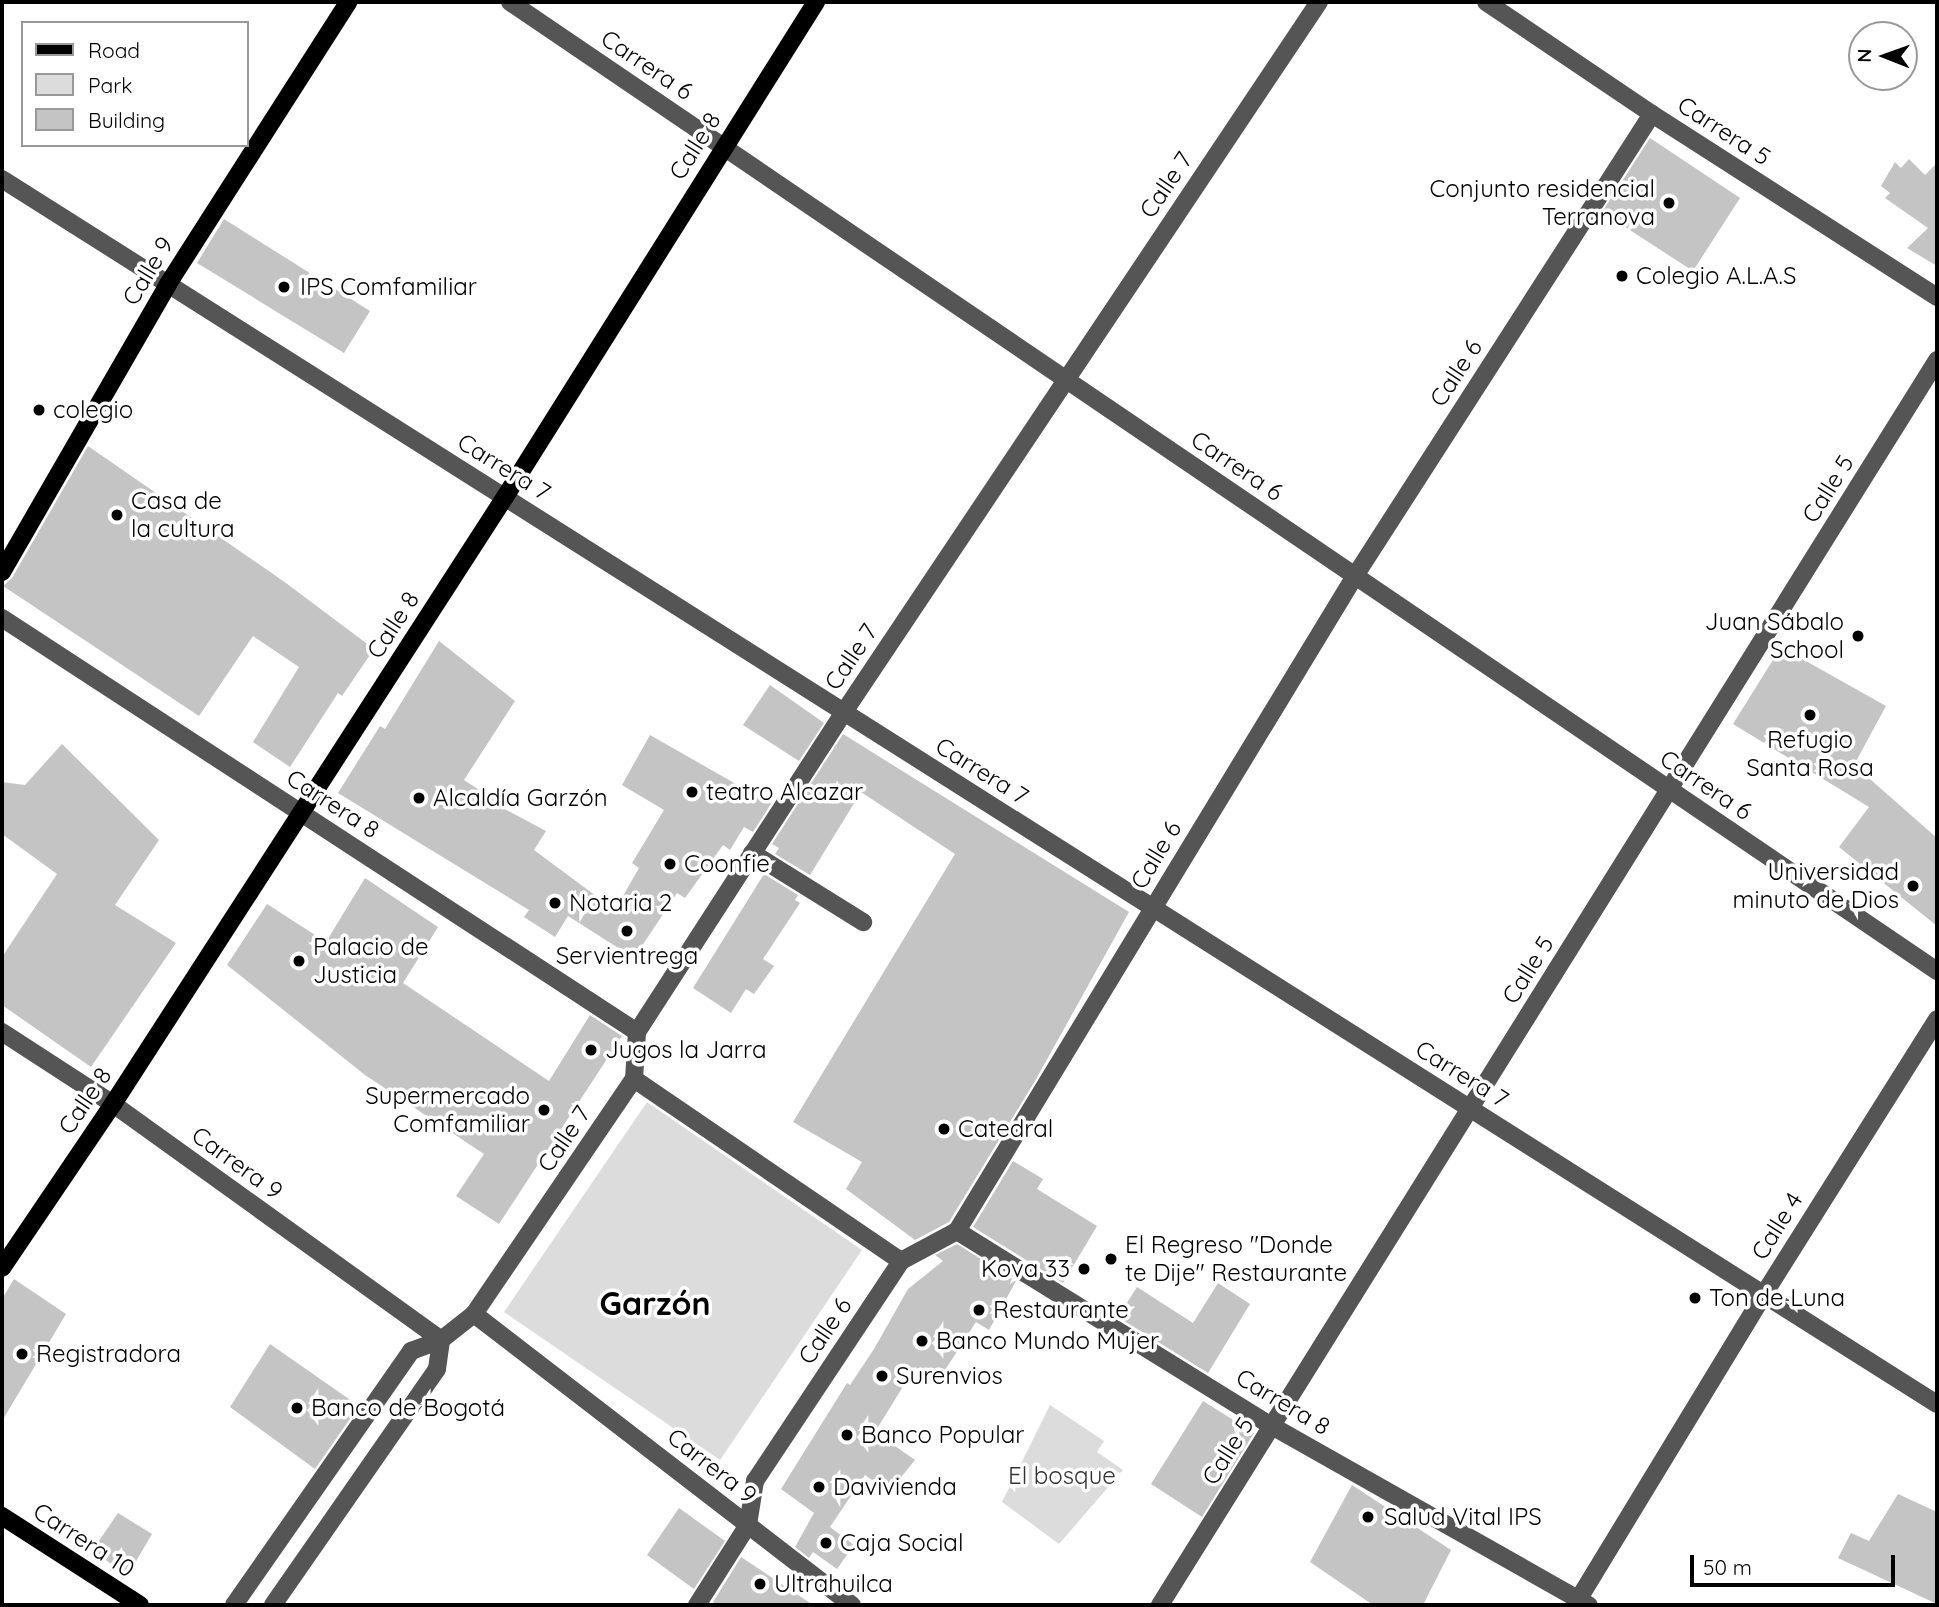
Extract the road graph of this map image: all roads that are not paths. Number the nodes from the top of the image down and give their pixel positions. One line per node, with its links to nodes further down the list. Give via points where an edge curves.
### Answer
1 (348, 2): 9 (main road, Calle 9)
2 (510, 2): 7 (street, Carrera 6)
3 (816, 2): 7 (main road, Calle 8)
4 (1319, 2): 12 (street, Calle 7)
5 (1486, 2): 6 (street, Carrera 5)
6 (1652, 114): 10 (street, Carrera 5); 15 (street, Calle 6)
7 (723, 147): 12 (street, Carrera 6); 13 (main road, Calle 8)
8 (2, 179): 9 (street, Carrera 7)
9 (168, 284): 13 (street, Carrera 7); 14 (main road, Calle 9)
10 (1937, 297)
11 (1937, 360): 18 (street, Calle 5)
12 (1065, 379): 15 (street, Carrera 6); 17 (street, Calle 7)
13 (505, 497): 17 (street, Carrera 7); 19 (main road, Calle 8)
14 (2, 572)
15 (1355, 576): 18 (street, Carrera 6); 21 (street, Calle 6)
16 (2, 618): 19 (street, Carrera 8)
17 (844, 712): 20 (street, Calle 7); 21 (street, Carrera 7)
18 (1671, 790): 23 (street, Carrera 6); 29 (street, Calle 5)
19 (301, 813): 26 (street, Carrera 8); 28 (main road, Calle 8)
20 (752, 853): 22 (street); 26 (street, Calle 7)
21 (1152, 907): 29 (street, Carrera 7); 30 (street, Calle 6)
22 (863, 922)
23 (1937, 971)
24 (1937, 1019): 33 (street, Calle 4)
25 (2, 1032): 28 (street, Carrera 9)
26 (637, 1032): 27 (street, Calle 7)
27 (634, 1079): 31 (street); 34 (street, Calle 7)
28 (113, 1104): 32 (main road, Calle 8); 35 (street, Carrera 9)
29 (1470, 1108): 33 (street, Carrera 7); 37 (street, Calle 5)
30 (957, 1231): 31 (street, Calle 6); 37 (street, Carrera 8)
31 (901, 1261): 39 (street, Calle 6, via 755,1482)
32 (2, 1268)
33 (1764, 1294): 36 (street, Carrera 7); 40 (street, Calle 4)
34 (474, 1314): 35 (street, Calle 7); 39 (street, Carrera 9)
35 (441, 1340): 42 (street, Calle 7, via 411,1351); 43 (street, via 437,1369)
36 (1937, 1404)
37 (1272, 1426): 40 (street, Carrera 8); 46 (street, Calle 5)
38 (2, 1516): 41 (main road, Carrera 10)
39 (748, 1525): 44 (street, Calle 6); 45 (street, Carrera 9)
40 (1581, 1603)
41 (140, 1605)
42 (234, 1605)
43 (273, 1605)
44 (697, 1605)
45 (852, 1605)
46 (1160, 1605)

